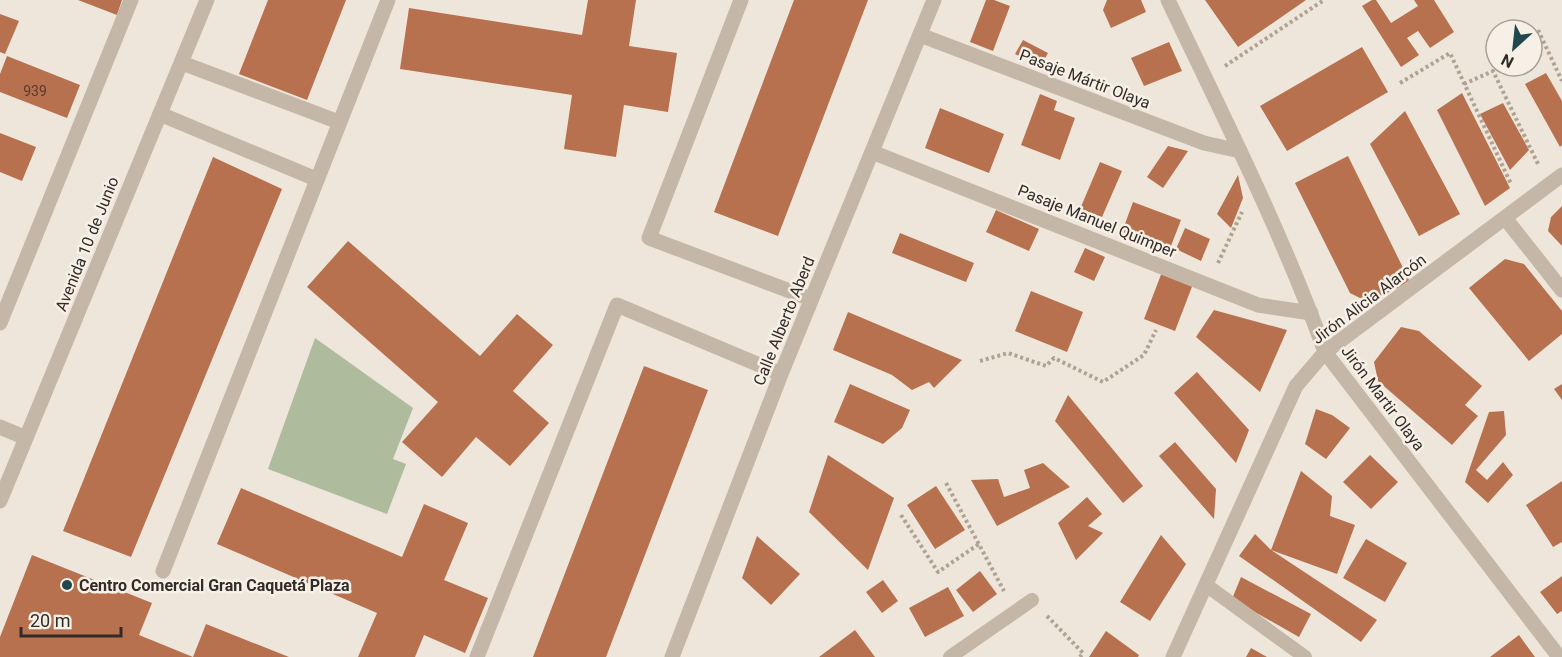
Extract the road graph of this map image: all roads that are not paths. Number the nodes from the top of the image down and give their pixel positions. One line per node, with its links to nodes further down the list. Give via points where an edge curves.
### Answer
1 (131, 0): 19 (street)
2 (207, 0): 8 (street, Avenida 10 de Junio)
3 (388, 0): 10 (street)
4 (741, 0): 17 (street, via 649,238)
5 (934, 0): 7 (street, Calle Alberto Aberd)
6 (1168, 0): 11 (street, Jirón Martir Olaya)
7 (920, 35): 11 (street, Pasaje Mártir Olaya, via 1204,143); 12 (street, Calle Alberto Aberd)
8 (182, 63): 9 (street, Avenida 10 de Junio); 10 (street)
9 (160, 114): 14 (street); 23 (street, Avenida 10 de Junio)
10 (339, 122): 14 (street)
11 (1240, 151): 18 (street, Jirón Martir Olaya)
12 (872, 152): 17 (street, Calle Alberto Aberd); 18 (street, Pasaje Manuel Quimper, via 1258,305)
13 (1562, 175): 15 (street, Jirón Alicia Alarcón)
14 (316, 179): 25 (street)
15 (1505, 219): 16 (street); 20 (street, Jirón Alicia Alarcón)
16 (1562, 290)
17 (812, 299): 21 (street, Calle Alberto Aberd)
18 (1311, 313): 20 (street, Jirón Martir Olaya)
19 (0, 322)
20 (1326, 352): 26 (street, Jirón Alicia Alarcón, via 1296,386); 33 (street, Jirón Martir Olaya)
21 (781, 374): 28 (street, via 617,305); 29 (street, Calle Alberto Aberd)
22 (0, 427): 23 (street)
23 (26, 438): 24 (street, Avenida 10 de Junio)
24 (0, 501)
25 (162, 571)
26 (1206, 585): 31 (street, Jirón Alicia Alarcón); 32 (lane)
27 (1032, 600): 30 (lane)
28 (477, 657)
29 (672, 657)
30 (950, 657)
31 (1173, 657)
32 (1305, 657)
33 (1559, 657)

